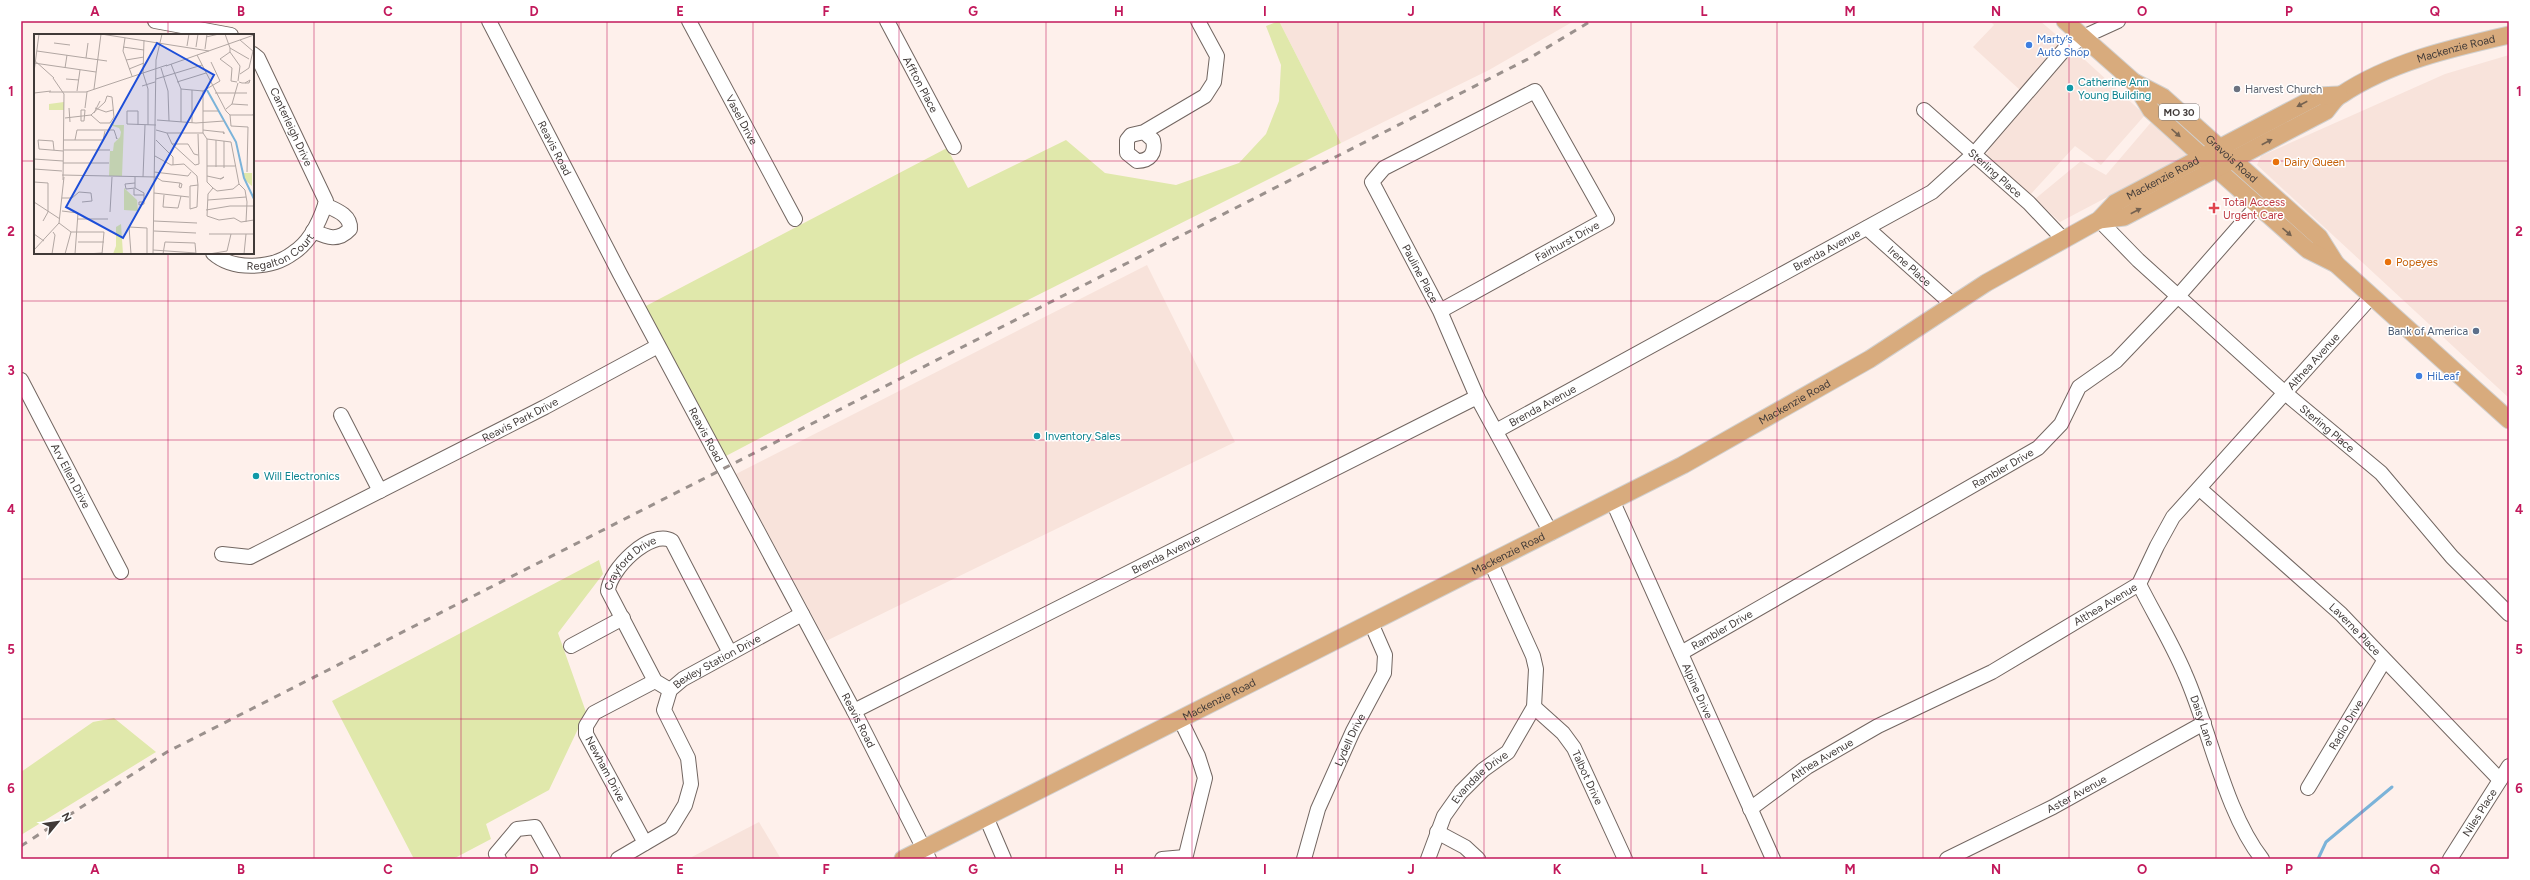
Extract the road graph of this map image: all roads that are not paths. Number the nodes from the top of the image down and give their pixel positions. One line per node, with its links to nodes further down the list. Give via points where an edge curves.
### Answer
1 (155, 21): 8 (street)
2 (489, 21): 36 (street, Reavis Road)
3 (689, 21): 25 (street, Vasel Drive)
4 (887, 21): 17 (street, Affton Place)
5 (1198, 21): 16 (street, via 1217,56 1214,82 1205,96)
6 (2118, 21): 10 (street, Brenda Avenue)
7 (2064, 22): 10 (main road, Gravois Road / MO 30)
8 (226, 34)
9 (2509, 35): 14 (main road, Mackenzie Road, via 2420,58)
10 (2083, 37): 12 (main road, Gravois Road / MO 30); 19 (street, Brenda Avenue, via 2063,51)
11 (254, 55): 23 (street, Canterleigh Drive, via 261,64)
12 (2134, 82): 18 (main road, Gravois Road / MO 30, via 2163,97); 20 (main road, Gravois Road / MO 30, one-way to 20, via 2151,110)
13 (1535, 91): 35 (street, Pauline Place, via 1384,168 1372,182); 35 (street, Fairhurst Drive, via 1607,219)
14 (2339, 95): 18 (main road, Mackenzie Road, one-way to 18, via 2318,96); 21 (main road, Mackenzie Road, one-way to 14, via 2326,111)
15 (1924, 110): 19 (street, Sterling Place)
16 (1144, 132)
17 (954, 147)
18 (2219, 148): 20 (main road, Mackenzie Road); 21 (main road, Gravois Road / MO 30)
19 (1975, 153): 27 (street, Brenda Avenue, via 1932,192); 29 (street, Sterling Place, via 2030,202)
20 (2202, 157): 22 (main road, Gravois Road / MO 30); 26 (main road, Mackenzie Road, via 2115,203)
21 (2233, 160): 22 (main road, Mackenzie Road); 31 (main road, Gravois Road / MO 30, via 2319,237)
22 (2216, 169): 24 (main road, Gravois Road / MO 30); 26 (main road, Mackenzie Road, one-way to 22, via 2124,217)
23 (325, 203): 28 (street, Regalton Court); 28 (street, via 346,216 350,229 343,236 332,239)
24 (2258, 205): 31 (main road, Gravois Road / MO 30, one-way to 31, via 2308,250); 32 (street, Rambler Drive)
25 (795, 219)
26 (2099, 220): 29 (main road, Mackenzie Road); 32 (street, Sterling Place, via 2138,260)
27 (1867, 228): 34 (street, Irene Place); 42 (street, Brenda Avenue)
28 (313, 231): 30 (street, Regalton Court, via 293,254 270,264 240,266 220,259)
29 (2064, 240): 34 (main road, Mackenzie Road)
30 (214, 254)
31 (2336, 264): 33 (main road, Gravois Road / MO 30)
32 (2179, 295): 38 (street, Sterling Place); 57 (street, Rambler Drive, via 2116,361 2078,387 2061,424 2038,448)
33 (2371, 297): 38 (street, Althea Avenue); 41 (main road, Gravois Road / MO 30)
34 (1952, 304): 45 (main road, Mackenzie Road, via 1846,373 1683,466)
35 (1440, 311): 39 (street, Pauline Place)
36 (658, 346): 44 (street, Reavis Park Drive); 51 (street, Reavis Road)
37 (21, 380): 49 (street, Arv Ellen Drive)
38 (2285, 393): 43 (street, Althea Avenue); 52 (street, Sterling Place, via 2381,473 2452,557)
39 (1477, 397): 42 (street, Pauline Place); 62 (street, Brenda Avenue)
40 (341, 415): 44 (street)
41 (2509, 420)
42 (1496, 431): 46 (street, Pauline Place)
43 (2200, 489): 50 (street, Althea Avenue, via 2174,517 2156,546); 58 (street, Laverne Place, via 2319,593)
44 (380, 491): 47 (street, Reavis Park Drive, via 250,557)
45 (1613, 502): 46 (main road, Mackenzie Road); 57 (street, Alpine Drive)
46 (1551, 533): 48 (main road, Mackenzie Road)
47 (222, 554)
48 (1491, 563): 54 (main road, Mackenzie Road); 61 (street, Evandale Drive, via 1533,656 1536,669)
49 (121, 572)
50 (2139, 584): 64 (street, Daisy Lane, via 2185,673); 68 (street, Althea Avenue, via 1992,672 1878,726 1807,767)
51 (802, 614): 56 (street, Bexley Station Drive); 62 (street, Reavis Road)
52 (2509, 614)
53 (623, 618): 55 (street); 56 (street, Crayford Drive, via 608,591 611,578 623,561 634,552 659,538 668,538 672,541); 59 (street, Crayford Drive)
54 (1371, 623): 63 (main road, Mackenzie Road); 80 (street, Lydell Drive, via 1385,655 1384,673 1353,731 1318,809)
55 (571, 646)
56 (730, 653): 60 (street, Bexley Station Drive, via 683,679)
57 (1681, 653): 68 (street, Alpine Drive)
58 (2384, 661): 66 (street, Laverne Place); 67 (street, Radio Drive)
59 (655, 681): 60 (street); 71 (street, Newham Drive, via 594,713 586,726 586,734)
60 (670, 690): 71 (street, Bexley Station Drive, via 664,710 688,758 691,784 685,805 671,828)
61 (1534, 707): 70 (street, Evandale Drive, via 1508,752 1483,770 1461,792); 83 (street, Talbot Drive, via 1574,748)
62 (854, 711): 72 (street, Reavis Road)
63 (1180, 719): 69 (main road, Mackenzie Road); 73 (street, via 1198,756 1205,778)
64 (2204, 723): 85 (street, Aster Avenue, via 2053,807); 86 (street, Daisy Lane, via 2238,818)
65 (2509, 766): 66 (street, Niles Place)
66 (2500, 780): 87 (street, Niles Place)
67 (2308, 788)
68 (1750, 809): 84 (street, Alpine Drive)
69 (986, 817): 72 (main road, Mackenzie Road); 78 (street)
70 (1437, 832): 81 (street, Evandale Drive); 82 (street, via 1465,847)
71 (645, 843): 76 (street, Bexley Station Drive)
72 (926, 854): 77 (main road, Mackenzie Road)
73 (1185, 858): 79 (street)
74 (499, 859): 75 (street, via 496,854 517,829 535,826)
75 (553, 859)
76 (618, 859)
77 (903, 859)
78 (1004, 859)
79 (1162, 859)
80 (1304, 859)
81 (1428, 859)
82 (1478, 859)
83 (1624, 859)
84 (1773, 859)
85 (1947, 859)
86 (2262, 859)
87 (2450, 859)

